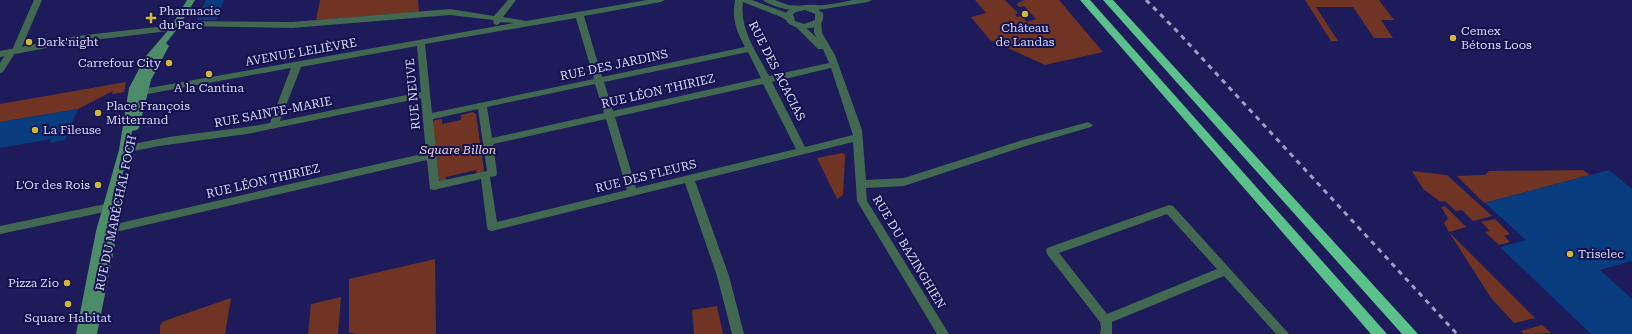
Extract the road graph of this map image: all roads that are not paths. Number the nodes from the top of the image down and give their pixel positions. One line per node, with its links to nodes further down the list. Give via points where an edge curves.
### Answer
1 (38, 0): 25 (street)
2 (191, 0): 19 (main road, RUE DU MARÉCHAL FOCH)
3 (512, 0): 15 (street)
4 (662, 0): 13 (street, AVENUE LELIÈVRE)
5 (739, 0): 24 (street, RUE DES ACACIAS, via 738,23)
6 (745, 0): 16 (street, via 784,14)
7 (767, 0): 12 (street, via 787,7)
8 (868, 0): 11 (street)
9 (1086, 0): 53 (highway)
10 (1108, 0): 63 (highway)
11 (853, 3): 12 (street); 18 (street, via 830,10)
12 (804, 8): 16 (street, via 792,12); 18 (street, via 818,12)
13 (579, 15): 17 (street, AVENUE LELIÈVRE); 31 (street)
14 (488, 16): 15 (street); 19 (street, via 443,12 292,25); 22 (street, AVENUE LELIÈVRE, via 488,27)
15 (497, 18): 17 (street, via 527,22); 21 (street, via 498,26)
16 (789, 19): 20 (street, RUE DU BAZINGHIEN)
17 (546, 20): 21 (street, AVENUE LELIÈVRE)
18 (819, 20): 20 (street, via 810,26); 28 (street, RUE DU BAZINGHIEN, via 818,33)
19 (175, 25): 25 (street); 32 (main road, RUE DU MARÉCHAL FOCH)
20 (799, 26): 28 (street, RUE DU BAZINGHIEN, via 821,46)
21 (506, 28): 22 (street, AVENUE LELIÈVRE)
22 (474, 34): 23 (street, AVENUE LELIÈVRE)
23 (421, 43): 27 (street, AVENUE LELIÈVRE); 33 (street, RUE NEUVE)
24 (750, 49): 30 (street, RUE DES ACACIAS); 31 (street, RUE DES JARDINS)
25 (13, 51): 26 (street); 29 (street)
26 (0, 54)
27 (297, 65): 32 (street, AVENUE LELIÈVRE); 38 (street)
28 (834, 65): 30 (street, RUE LÉON THIRIEZ); 39 (street, RUE DU BAZINGHIEN)
29 (0, 70)
30 (767, 80): 35 (street, RUE LÉON THIRIEZ); 42 (street, RUE DES ACACIAS)
31 (599, 81): 34 (street, RUE DES JARDINS); 35 (street)
32 (138, 90): 41 (main road, RUE DU MARÉCHAL FOCH)
33 (426, 94): 36 (street, RUE NEUVE); 38 (street, RUE SAINTE-MARIE)
34 (482, 105): 36 (street); 40 (street)
35 (609, 115): 40 (street, RUE LÉON THIRIEZ); 47 (street)
36 (428, 117): 43 (street, RUE NEUVE)
37 (1088, 125): 46 (street, via 1026,142 898,184)
38 (274, 126): 41 (street, RUE SAINTE-MARIE)
39 (858, 137): 42 (street, RUE DES FLEURS); 46 (street, RUE DU BAZINGHIEN)
40 (487, 142): 44 (street, via 492,173)
41 (127, 149): 48 (main road, RUE DU MARÉCHAL FOCH)
42 (802, 151): 45 (street, RUE DES FLEURS)
43 (431, 155): 44 (street, RUE NEUVE, via 434,186); 49 (street, RUE LÉON THIRIEZ)
44 (484, 175): 47 (street, RUE DES FLEURS, via 492,227)
45 (689, 179): 47 (street, RUE DES FLEURS); 57 (street, via 723,276)
46 (860, 184): 58 (street, RUE DU BAZINGHIEN, via 862,201 868,212)
47 (633, 193)
48 (113, 206): 49 (main road, RUE DU MARÉCHAL FOCH); 50 (street); 51 (main road, RUE DU MARÉCHAL FOCH)
49 (113, 228): 51 (street, RUE LÉON THIRIEZ); 56 (main road, RUE DU MARÉCHAL FOCH)
50 (0, 230)
51 (101, 231): 55 (main road, RUE DU MARÉCHAL FOCH)
52 (1225, 271): 54 (street); 54 (street, via 1169,209 1051,251); 60 (street)
53 (1358, 314): 61 (highway); 62 (highway)
54 (1105, 320): 59 (street)
55 (82, 334)
56 (91, 334)
57 (738, 334)
58 (943, 334)
59 (1106, 334)
60 (1283, 334)
61 (1370, 334)
62 (1380, 334)
63 (1411, 334)

